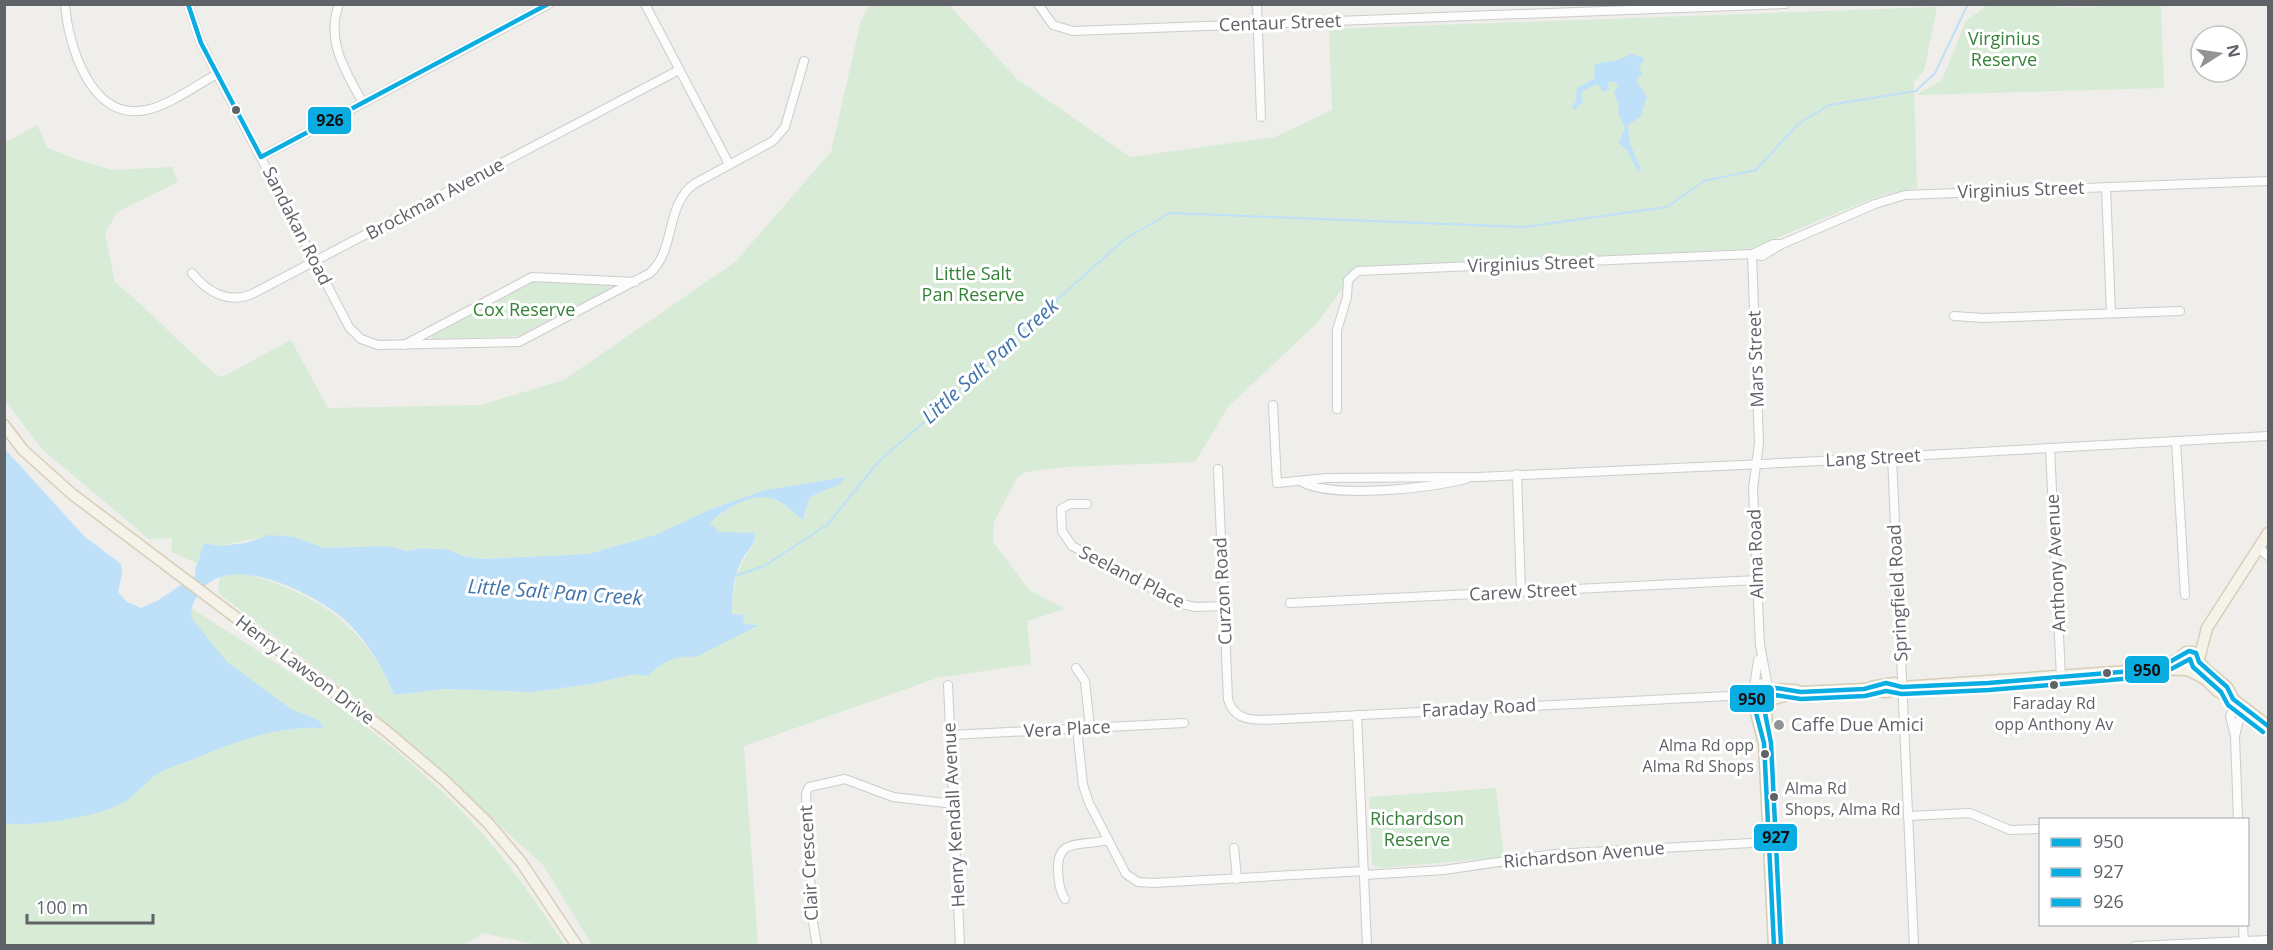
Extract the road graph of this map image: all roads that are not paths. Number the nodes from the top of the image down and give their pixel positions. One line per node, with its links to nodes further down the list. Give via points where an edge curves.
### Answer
1 (65, 4): 13 (street, via 70,37 84,72 105,100 121,109 153,108)
2 (189, 4): 13 (street, Sandakan Road, via 195,30)
3 (339, 4): 14 (street, via 334,24 336,47)
4 (549, 4): 14 (street)
5 (645, 4): 12 (street)
6 (1038, 4): 10 (street, Centaur Street, via 1053,25 1066,31)
7 (1257, 4): 10 (street)
8 (1785, 4): 9 (street, Centaur Street)
9 (1744, 5): 10 (street, Centaur Street)
10 (1257, 24): 15 (street)
11 (804, 61): 17 (street, Sandakan Road, via 782,132 767,145)
12 (679, 70): 17 (street); 21 (street, Brockman Avenue)
13 (217, 74): 16 (street, Sandakan Road)
14 (363, 103): 16 (street)
15 (1261, 117)
16 (261, 157): 21 (street, Sandakan Road)
17 (729, 164): 23 (street, Sandakan Road, via 684,193 659,262)
18 (2268, 182): 19 (street, Virginius Street)
19 (2106, 187): 20 (street, Virginius Street, via 1905,195); 25 (street)
20 (1752, 254): 29 (street, Virginius Street, via 1358,271 1348,280 1337,334); 35 (street, Mars Street, via 1759,443)
21 (315, 262): 22 (street, Brockman Avenue, via 240,298 214,294); 27 (street, Sandakan Road, via 354,334 368,343)
22 (192, 273)
23 (635, 282): 27 (street, Sandakan Road, via 519,342); 27 (street, via 532,277)
24 (2180, 311): 25 (street)
25 (2111, 313): 26 (street)
26 (1954, 316)
27 (404, 345)
28 (1273, 405): 39 (street, Lang Street, via 1277,483)
29 (1337, 409)
30 (4, 424): 87 (main road, Henry Lawson Drive, via 47,473 393,736 468,802 521,862)
31 (2268, 436): 32 (street, Lang Street)
32 (2176, 441): 33 (street, Lang Street); 46 (street)
33 (2050, 448): 34 (street, Lang Street); 56 (street, Anthony Avenue)
34 (1892, 457): 35 (street, Lang Street); 58 (street, Springfield Road)
35 (1756, 463): 37 (street, Lang Street); 44 (street, Alma Road, via 1753,482)
36 (1218, 469): 48 (street, Curzon Road)
37 (1517, 474): 38 (street, Lang Street); 45 (street)
38 (1478, 477): 39 (street, Lang Street, via 1377,476); 39 (street, Lang Street, via 1440,485 1330,491)
39 (1301, 482)
40 (1087, 504): 48 (street, Seeland Place, via 1070,504 1061,509 1062,531 1072,546 1181,604)
41 (2268, 533): 42 (main road)
42 (2259, 548): 43 (street); 49 (main road)
43 (2268, 556)
44 (1757, 580): 45 (street, Carew Street); 50 (street, Alma Road)
45 (1521, 592): 47 (street, Carew Street)
46 (2185, 595)
47 (1290, 603)
48 (1224, 606): 65 (street, Curzon Road, via 1228,692)
49 (2207, 628): 51 (main road); 52 (main road)
50 (1760, 645): 59 (street, Alma Road); 60 (street, Alma Road)
51 (2182, 656): 52 (main road, via 2193,652); 54 (main road); 55 (main road, via 2182,666)
52 (2199, 661): 55 (main road, via 2196,668); 62 (main road)
53 (1076, 668): 69 (street, via 1085,681)
54 (2157, 669): 55 (main road); 56 (main road)
55 (2187, 670): 62 (main road)
56 (2061, 677): 58 (main road)
57 (948, 685): 71 (street, Henry Kendall Avenue)
58 (1902, 687): 60 (main road, via 1887,683 1864,689 1792,689); 75 (street, Springfield Road)
59 (1754, 688): 60 (main road, via 1763,684); 61 (street, Faraday Road); 63 (main road)
60 (1768, 694): 63 (main road, via 1761,704); 73 (main road, Alma Road)
61 (1728, 696): 63 (street, Faraday Road); 66 (street, Faraday Road)
62 (2235, 700): 64 (main road); 72 (street, via 2230,713)
63 (1754, 701): 73 (main road, Alma Road)
64 (2247, 710): 68 (main road); 72 (street, via 2239,720)
65 (1233, 711): 66 (street, Faraday Road, via 1250,719)
66 (1357, 715): 81 (street)
67 (1184, 723): 69 (street, Vera Place)
68 (2268, 726)
69 (1090, 728): 70 (street, Vera Place)
70 (1077, 729): 71 (street, Vera Place); 78 (street, Richardson Avenue, via 1086,796)
71 (951, 735): 74 (street, Henry Kendall Avenue)
72 (2235, 736): 76 (street)
73 (1764, 743): 79 (main road, Alma Road)
74 (954, 804): 88 (street, Clair Crescent, via 893,797 845,779 809,787 806,793 812,916); 89 (street, Henry Kendall Avenue)
75 (1908, 816): 77 (street, via 1970,813 2010,830); 92 (street, Springfield Road)
76 (2238, 818)
77 (2039, 829)
78 (1108, 840): 82 (street, Richardson Avenue, via 1126,874 1138,882); 83 (street, via 1061,851 1059,885)
79 (1769, 842): 81 (street, Richardson Avenue, via 1563,854 1444,870); 91 (main road, Alma Road)
80 (1234, 848): 82 (street)
81 (1364, 873): 82 (street, Richardson Avenue); 90 (street)
82 (1237, 879)
83 (1065, 899)
84 (2243, 926): 86 (street)
85 (2268, 940): 86 (street)
86 (2244, 943): 93 (street)
87 (577, 945)
88 (817, 945)
89 (960, 945)
90 (1367, 945)
91 (1774, 945)
92 (1914, 945)
93 (2135, 945)

